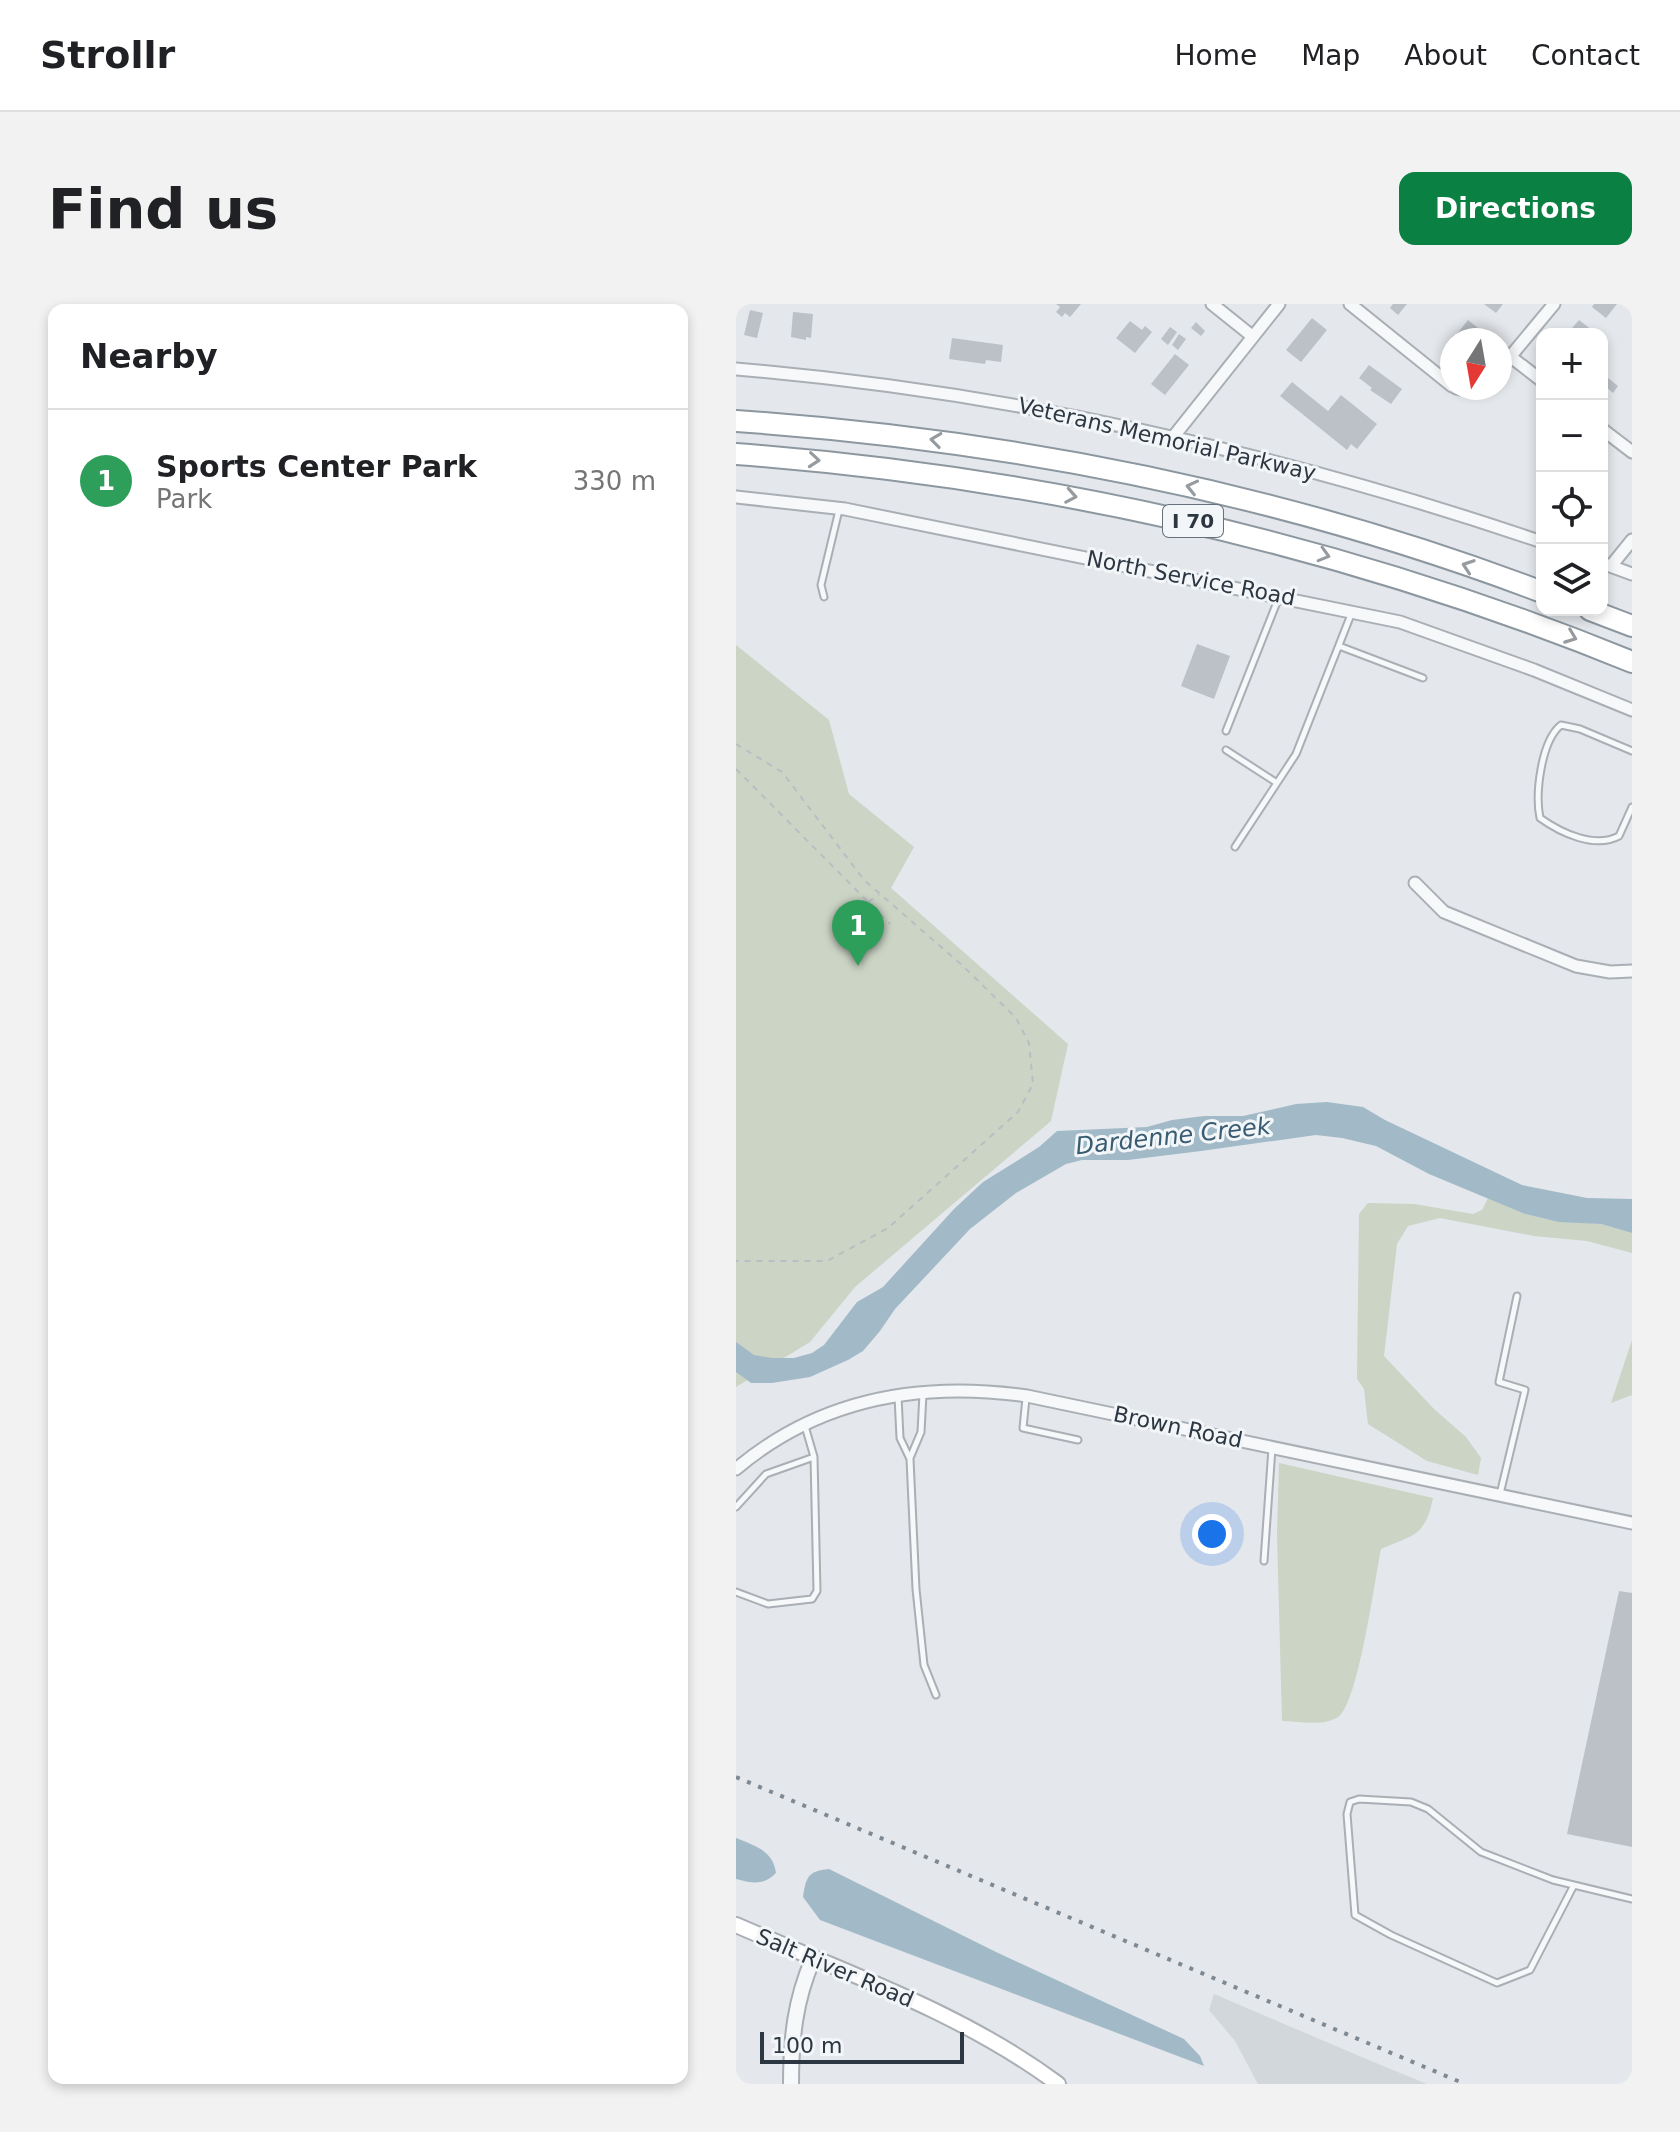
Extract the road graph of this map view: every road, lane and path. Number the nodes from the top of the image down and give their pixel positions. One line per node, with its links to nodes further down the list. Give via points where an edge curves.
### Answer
1 (1212, 304): 5 (street)
2 (1279, 304): 5 (street)
3 (1350, 304): 9 (street)
4 (1554, 304): 6 (street)
5 (1252, 336): 13 (street)
6 (1512, 356)
7 (1512, 358): 10 (street)
8 (736, 369): 13 (street, Veterans Memorial Parkway, via 916,388)
9 (1440, 376)
10 (1536, 376)
11 (736, 421): 23 (highway, I 70, one-way to 11, via 1309,516 1151,478 947,442)
12 (1608, 434): 14 (street)
13 (1174, 436): 18 (street, Veterans Memorial Parkway, via 1352,482)
14 (1632, 452)
15 (736, 454): 30 (highway, I 70, one-way to 30, via 953,476 1172,516 1387,573)
16 (736, 497): 17 (street, North Service Road)
17 (839, 509): 24 (street, North Service Road); 25 (lane, via 821,585)
18 (1536, 540)
19 (1632, 540): 20 (street)
20 (1608, 563)
21 (1608, 564): 22 (street)
22 (1632, 574)
23 (1536, 590)
24 (1280, 596): 26 (street, North Service Road); 33 (lane)
25 (824, 597)
26 (1352, 611): 29 (lane); 32 (street, North Service Road, via 1415,627)
27 (1606, 616): 28 (highway)
28 (1632, 626)
29 (1339, 646): 31 (lane); 38 (lane, via 1296,754)
30 (1632, 662)
31 (1423, 678)
32 (1632, 710)
33 (1226, 731)
34 (736, 744): 42 (path, via 782,772)
35 (1226, 750): 38 (lane)
36 (1632, 751): 39 (lane, via 1561,725 1538,778 1537,803 1540,818 1550,825 1605,842 1619,836)
37 (736, 769): 43 (path)
38 (1277, 783): 40 (lane)
39 (1632, 807)
40 (1235, 847)
41 (1415, 883): 45 (street, via 1444,912 1576,966)
42 (880, 894): 43 (path); 46 (path, via 1016,1018 1029,1043 1033,1084 1018,1112 888,1228 827,1261)
43 (868, 902): 44 (path)
44 (890, 924)
45 (1632, 971)
46 (737, 1261): 47 (path)
47 (736, 1268)
48 (1517, 1296): 58 (lane, via 1499,1382 1525,1390)
49 (923, 1392): 50 (street, Brown Road); 51 (street, Brown Road, via 956,1389); 56 (lane, via 921,1432)
50 (898, 1395): 52 (street, Brown Road); 56 (lane, via 900,1438)
51 (1027, 1396): 53 (lane, via 1023,1428); 54 (street, Brown Road)
52 (805, 1425): 55 (lane); 57 (street, Brown Road)
53 (1078, 1440)
54 (1272, 1447): 58 (street, Brown Road); 61 (lane)
55 (814, 1457): 59 (lane, via 766,1474); 62 (lane, via 817,1591 812,1599 768,1604)
56 (910, 1459): 63 (lane, via 924,1665)
57 (736, 1469)
58 (1500, 1495): 60 (street, Brown Road)
59 (736, 1507)
60 (1632, 1523)
61 (1264, 1561)
62 (736, 1592)
63 (936, 1695)
64 (1574, 1885): 64 (lane, via 1481,1852 1428,1809 1411,1802 1350,1802 1355,1915 1497,1983 1530,1970); 65 (lane)
65 (1632, 1899)
66 (736, 1925): 67 (main road, Salt River Road)
67 (813, 1959): 68 (street, via 795,2014); 69 (main road, Salt River Road, via 974,2029)
68 (791, 2084)
69 (1058, 2084)

